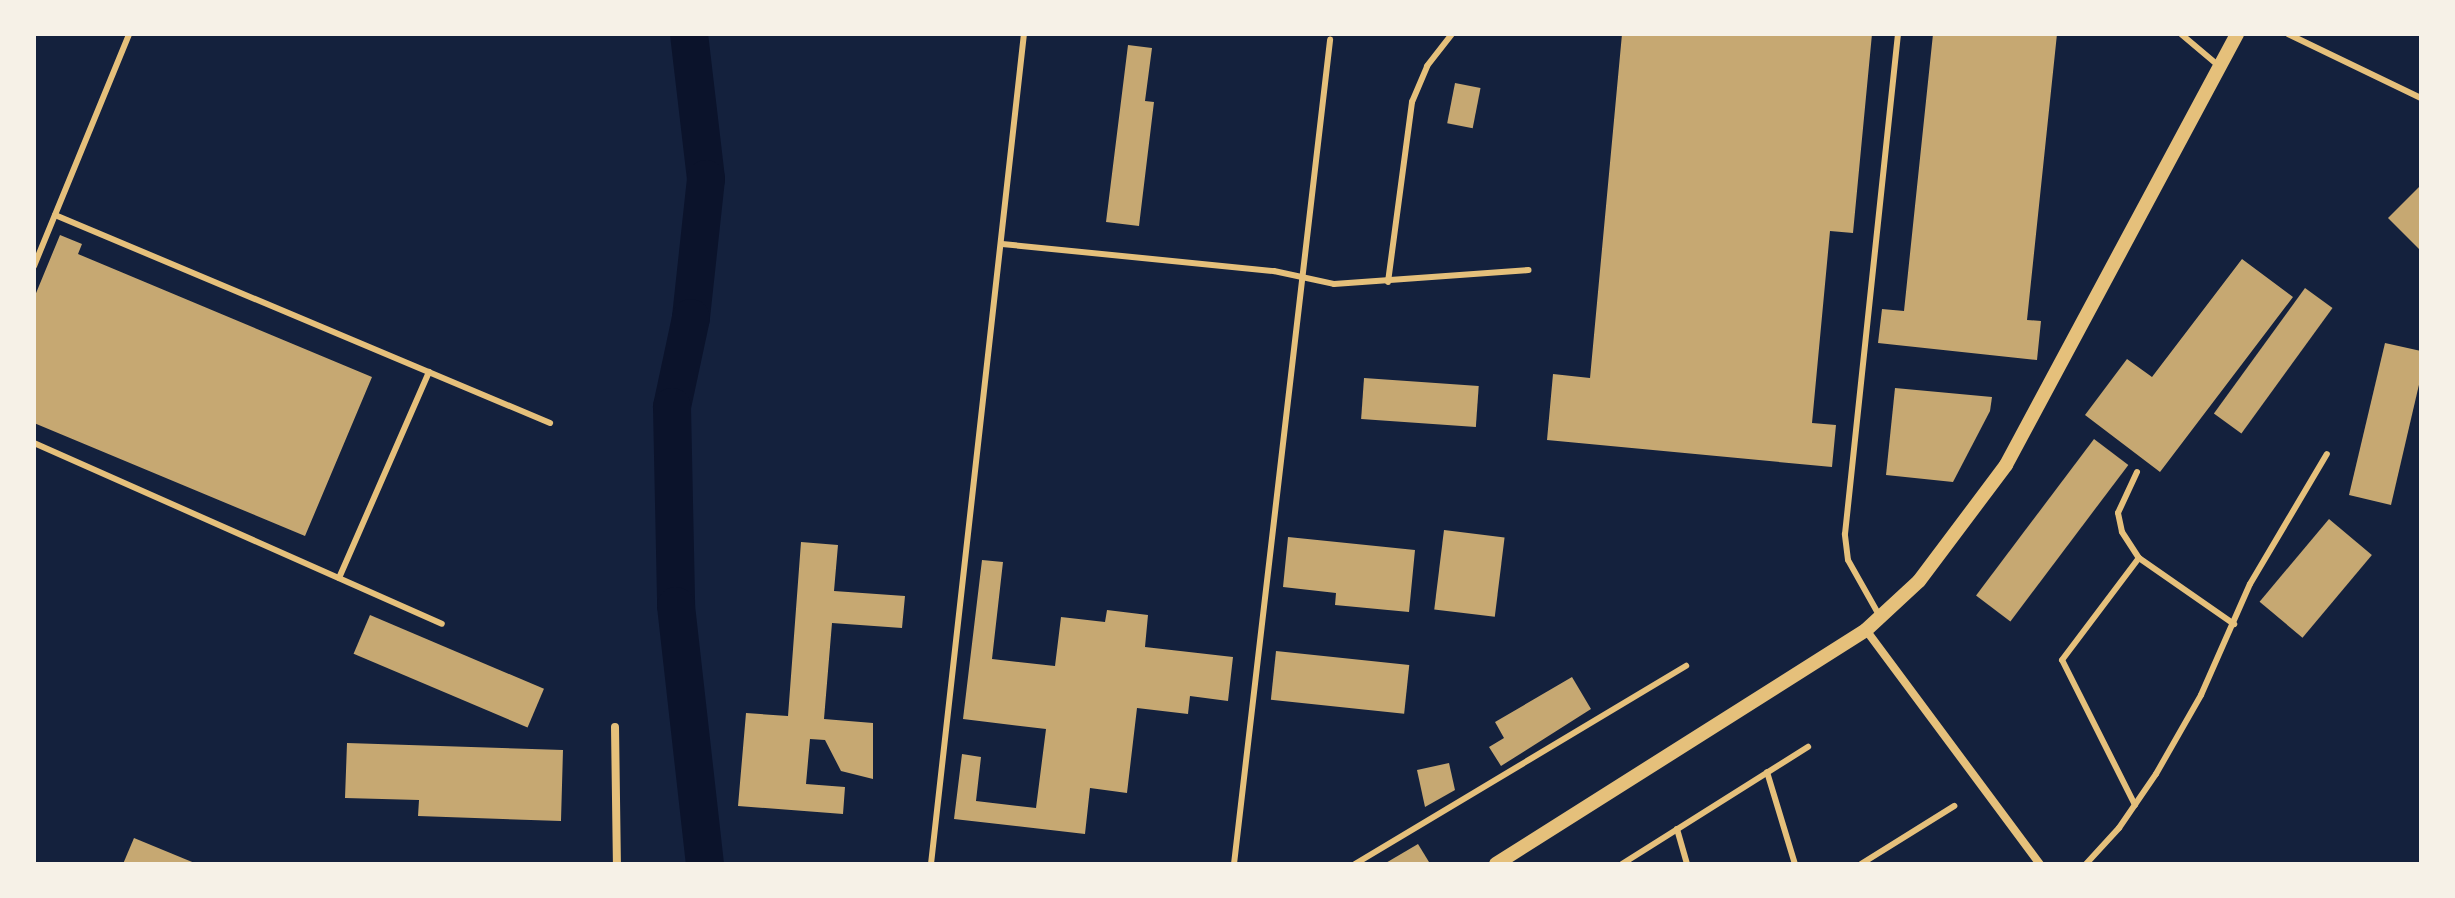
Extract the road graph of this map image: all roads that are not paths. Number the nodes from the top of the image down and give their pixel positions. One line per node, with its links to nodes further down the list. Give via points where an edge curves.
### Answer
1 (129, 34): 11 (lane)
2 (1024, 34): 12 (lane)
3 (1452, 34): 16 (lane, via 1427,66 1412,102)
4 (1898, 34): 24 (lane, via 1845,534 1848,560)
5 (2181, 34): 9 (lane)
6 (2237, 34): 9 (street)
7 (2288, 34): 10 (lane)
8 (1330, 40): 15 (lane)
9 (2219, 66): 24 (street, via 2006,465 1919,581)
10 (2421, 98)
11 (55, 215): 13 (lane); 17 (lane)
12 (1002, 244): 15 (lane, via 1274,271); 36 (lane)
13 (34, 266)
14 (1528, 270): 16 (lane)
15 (1301, 279): 16 (lane); 37 (lane, via 1264,641)
16 (1388, 282)
17 (429, 372): 18 (lane); 23 (lane)
18 (550, 423)
19 (34, 443): 23 (lane)
20 (2327, 454): 26 (lane, via 2250,584)
21 (2137, 472): 22 (lane, via 2118,513 2122,532)
22 (2139, 558): 26 (lane); 32 (lane, via 2062,660)
23 (339, 578): 25 (lane)
24 (1880, 616): 27 (street)
25 (442, 624)
26 (2234, 624): 32 (lane, via 2201,695)
27 (1866, 630): 39 (street); 44 (street)
28 (1686, 666): 38 (lane)
29 (615, 727): 35 (street)
30 (1808, 747): 31 (lane)
31 (1767, 772): 34 (lane); 42 (lane)
32 (2135, 805): 45 (lane)
33 (1954, 806): 43 (lane)
34 (1677, 829): 40 (lane); 41 (lane)
35 (617, 864)
36 (931, 864)
37 (1234, 864)
38 (1355, 864)
39 (1496, 864)
40 (1622, 864)
41 (1687, 864)
42 (1795, 864)
43 (1861, 864)
44 (2040, 864)
45 (2086, 864)

